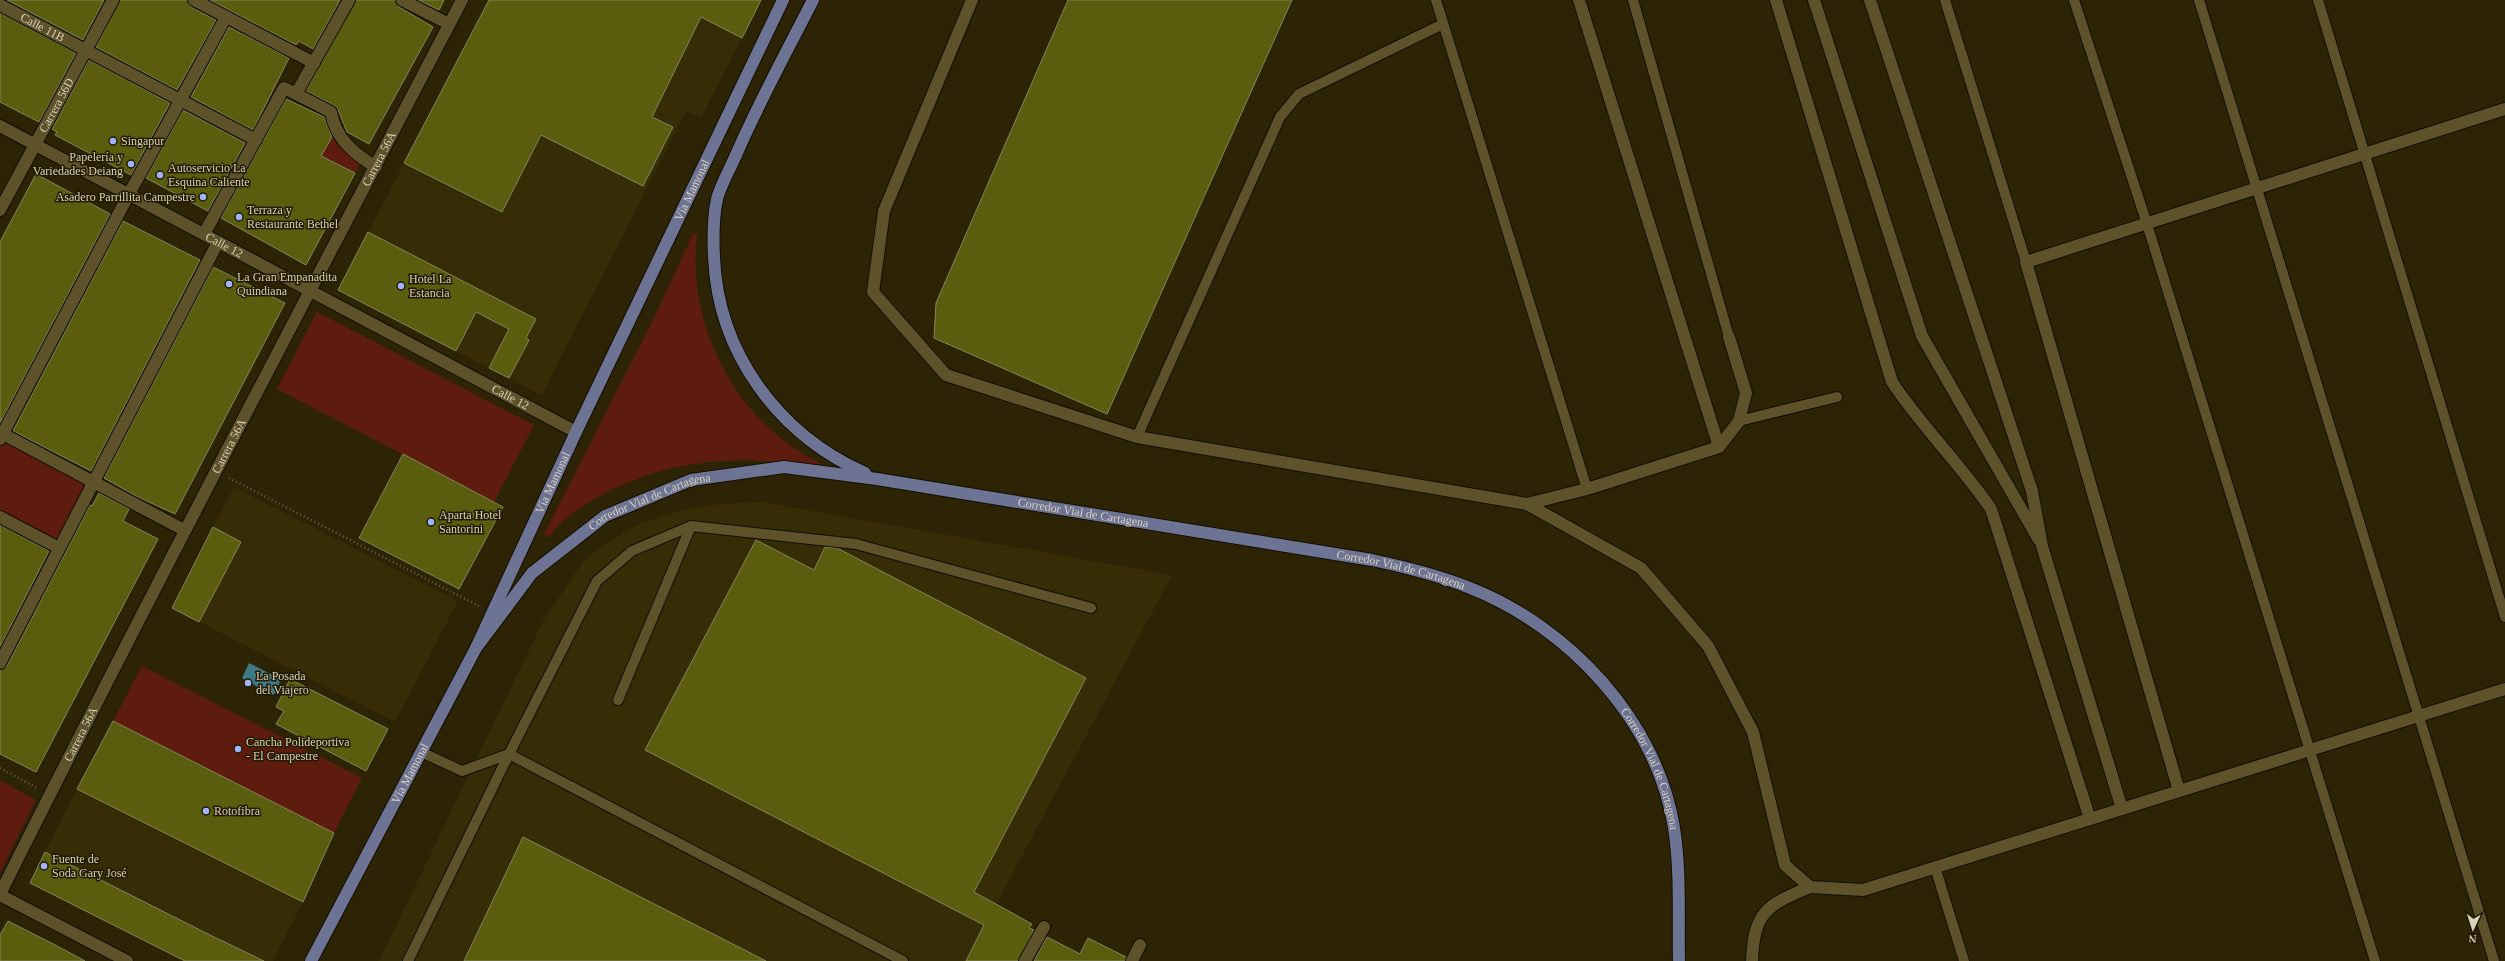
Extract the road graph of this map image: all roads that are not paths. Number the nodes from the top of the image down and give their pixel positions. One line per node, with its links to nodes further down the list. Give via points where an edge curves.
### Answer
1 (113, 0): 23 (street, Carrera 56D)
2 (194, 0): 20 (street)
3 (349, 0): 24 (street)
4 (402, 0): 21 (street)
5 (462, 0): 21 (street, Carrera 56A)
6 (783, 0): 45 (main road, Vía Mamonal)
7 (813, 0): 35 (main road, Vía Mamonal, via 744,136)
8 (972, 0): 47 (street, via 884,211 873,292 946,375)
9 (1436, 0): 22 (lane)
10 (1579, 0): 48 (street)
11 (1633, 0): 42 (lane)
12 (1776, 0): 70 (street, via 1892,382 1992,510)
13 (1814, 0): 56 (street, via 1922,336)
14 (1870, 0): 56 (street, via 2032,491)
15 (1945, 0): 40 (lane)
16 (2074, 0): 37 (lane)
17 (2200, 0): 33 (lane)
18 (2318, 0): 31 (lane)
19 (0, 5): 23 (street, Calle 11B)
20 (226, 17): 24 (street); 26 (street)
21 (449, 24): 32 (street, Carrera 56A)
22 (1443, 24): 47 (lane, via 1298,94 1280,117); 51 (lane)
23 (86, 50): 26 (street, Calle 11B); 30 (street, Carrera 56D)
24 (314, 63): 25 (street)
25 (296, 94): 29 (street, via 284,88); 32 (street, via 331,112 342,140 358,156)
26 (180, 101): 29 (street, Calle 11B); 34 (street)
27 (2505, 109): 31 (street)
28 (0, 126): 30 (street, Calle 12)
29 (256, 140): 38 (street)
30 (35, 145): 34 (street, Calle 12); 36 (street, Carrera 56D)
31 (2364, 154): 33 (street); 59 (lane)
32 (376, 167): 41 (street, Carrera 56A)
33 (2256, 189): 37 (street); 64 (lane)
34 (129, 194): 38 (street, Calle 12); 46 (street)
35 (717, 199): 49 (main road, Corredor Vial de Cartagena, via 713,238 715,276 723,314 736,351 756,384 780,415 841,462)
36 (0, 210)
37 (2147, 224): 40 (street); 65 (lane)
38 (204, 234): 39 (street, Calle 12)
39 (218, 242): 41 (street, Calle 12); 50 (street)
40 (2026, 262): 68 (street)
41 (311, 291): 45 (street, Calle 12); 55 (street, Carrera 56A)
42 (1729, 337): 44 (street, via 1746,393)
43 (1837, 397): 44 (lane)
44 (1739, 421): 48 (street)
45 (576, 432): 60 (main road, Vía Mamonal)
46 (1, 436): 50 (street)
47 (1137, 437): 52 (street)
48 (1719, 447): 51 (street)
49 (877, 479): 60 (main road, Corredor Vial de Cartagena, via 784,467 691,480 605,516 532,573); 82 (main road, Corredor Vial de Cartagena, via 1372,560 1423,571 1471,588 1508,606 1548,631 1602,682 1628,716 1648,749 1666,796 1674,828)
50 (92, 481): 55 (street); 57 (street)
51 (1587, 489): 52 (street)
52 (1527, 504): 72 (street, via 1641,568 1708,646 1753,732 1786,865)
53 (0, 517): 57 (street)
54 (691, 526): 58 (lane, via 856,544); 63 (lane); 67 (lane, via 632,551 597,581)
55 (184, 530): 73 (street, Carrera 56A)
56 (2042, 546): 69 (street)
57 (59, 548): 61 (street)
58 (1091, 608)
59 (2505, 617)
60 (476, 648): 66 (main road, Vía Mamonal)
61 (0, 663)
62 (2505, 689): 64 (street)
63 (618, 700)
64 (2419, 716): 65 (street); 86 (lane)
65 (2310, 750): 68 (street); 85 (lane)
66 (421, 752): 67 (lane, via 462,771); 77 (main road, Vía Mamonal)
67 (509, 754): 78 (lane); 79 (lane)
68 (2179, 791): 69 (street)
69 (2122, 809): 70 (street)
70 (2090, 819): 71 (street)
71 (1935, 867): 72 (street, via 1863,890); 84 (lane)
72 (1810, 887): 83 (street, via 1774,903 1761,916)
73 (0, 895): 76 (street)
74 (1044, 927): 80 (street)
75 (1140, 946): 81 (street)
76 (127, 961)
77 (311, 961)
78 (408, 961)
79 (903, 961)
80 (1026, 961)
81 (1132, 961)
82 (1679, 961)
83 (1752, 961)
84 (1964, 961)
85 (2375, 961)
86 (2494, 961)

